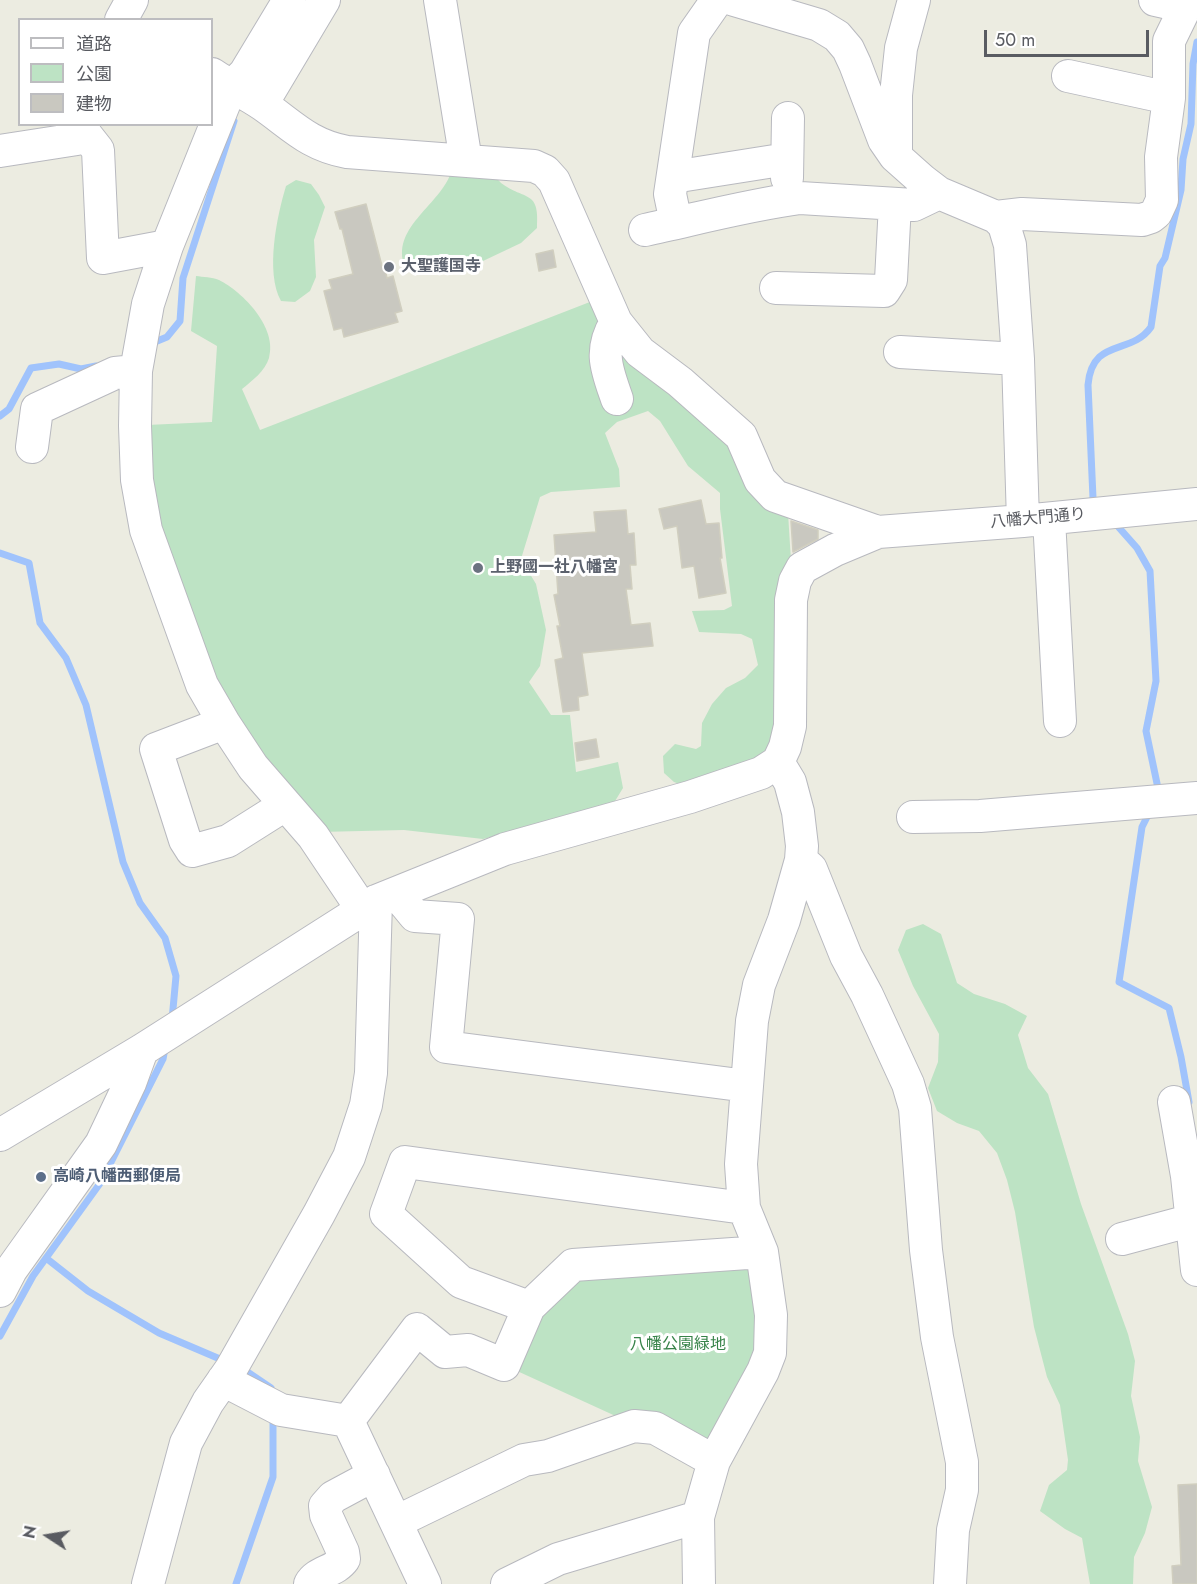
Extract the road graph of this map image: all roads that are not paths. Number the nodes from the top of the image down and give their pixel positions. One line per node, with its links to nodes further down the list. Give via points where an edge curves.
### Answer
1 (290, 0): 10 (street, via 245,73)
2 (324, 0): 12 (street)
3 (440, 0): 20 (street)
4 (717, 0): 21 (street, via 694,33)
5 (734, 0): 18 (street, via 819,25 837,36 848,49 884,140)
6 (914, 0): 18 (street, via 901,48)
7 (1155, 0): 8 (street)
8 (1187, 4): 11 (street, via 1169,41)
9 (1068, 76): 11 (street)
10 (221, 80): 12 (street); 13 (street)
11 (1168, 98): 25 (street, via 1161,157 1162,200 1151,217)
12 (262, 104): 20 (street, via 305,137 327,148)
13 (213, 105)
14 (788, 118): 19 (street)
15 (206, 126): 28 (street)
16 (84, 128): 17 (street, via 77,139); 28 (street, via 98,150 103,258)
17 (0, 151)
18 (896, 156): 22 (street)
19 (787, 159): 21 (street); 23 (street)
20 (466, 161): 30 (street, via 534,166 545,171 554,182)
21 (673, 177): 26 (street, via 670,194)
22 (939, 193): 24 (street, via 914,205); 25 (street)
23 (787, 200): 24 (street); 26 (street)
24 (896, 204): 29 (street, via 891,280 884,291)
25 (996, 217): 32 (street, via 1004,225 1010,245)
26 (676, 223): 27 (street)
27 (645, 230)
28 (167, 246): 33 (street, via 148,304)
29 (776, 288)
30 (616, 322): 34 (street, via 610,332 605,365); 38 (street, via 640,352 681,382 741,436 760,480 775,496)
31 (900, 352): 32 (street)
32 (1018, 359): 37 (street)
33 (136, 371): 35 (street, via 115,373 37,409); 40 (street, via 137,480 146,530 202,686)
34 (617, 399)
35 (32, 447)
36 (1197, 504): 37 (street, 八幡大門通り)
37 (1036, 520): 38 (street, 八幡大門通り); 39 (street)
38 (878, 532): 41 (street, via 802,568 795,581 791,600 790,726)
39 (1060, 721)
40 (224, 723): 43 (street); 43 (street, via 156,749 192,851 228,841)
41 (778, 762): 45 (street, via 790,782 798,812); 46 (street, via 761,773 690,797 505,849)
42 (1197, 798): 44 (street, via 980,816)
43 (285, 805): 46 (street)
44 (913, 817)
45 (801, 860): 48 (street, via 784,920 759,984); 69 (street, via 811,869 846,956 908,1084 915,1108 937,1337 962,1462 962,1490 952,1530)
46 (378, 901): 47 (street); 48 (street, via 415,916 458,919 446,1047); 58 (street, via 373,1051 366,1106 349,1157)
47 (142, 1050): 50 (street); 56 (street, via 101,1144)
48 (747, 1086): 51 (street, via 741,1164)
49 (1183, 1115): 52 (street)
50 (0, 1135)
51 (744, 1208): 54 (street); 57 (street, via 405,1162 386,1214 461,1282)
52 (1192, 1220): 53 (street); 55 (street)
53 (1122, 1239)
54 (762, 1252): 57 (street, via 573,1265); 60 (street, via 771,1314 770,1353)
55 (1197, 1270)
56 (0, 1291)
57 (529, 1307): 59 (street, via 504,1365 468,1350 445,1352 417,1329)
58 (223, 1380): 59 (street, via 281,1410); 64 (street, via 186,1443)
59 (348, 1421): 61 (street)
60 (714, 1461): 62 (street); 63 (street, via 655,1428 634,1426 548,1456 524,1460)
61 (374, 1475): 63 (street); 65 (street, via 333,1497 326,1506 344,1559 313,1578)
62 (698, 1517): 67 (street, via 558,1559); 68 (street)
63 (396, 1522): 66 (street)
64 (148, 1584)
65 (310, 1584)
66 (425, 1584)
67 (507, 1584)
68 (699, 1584)
69 (950, 1584)

